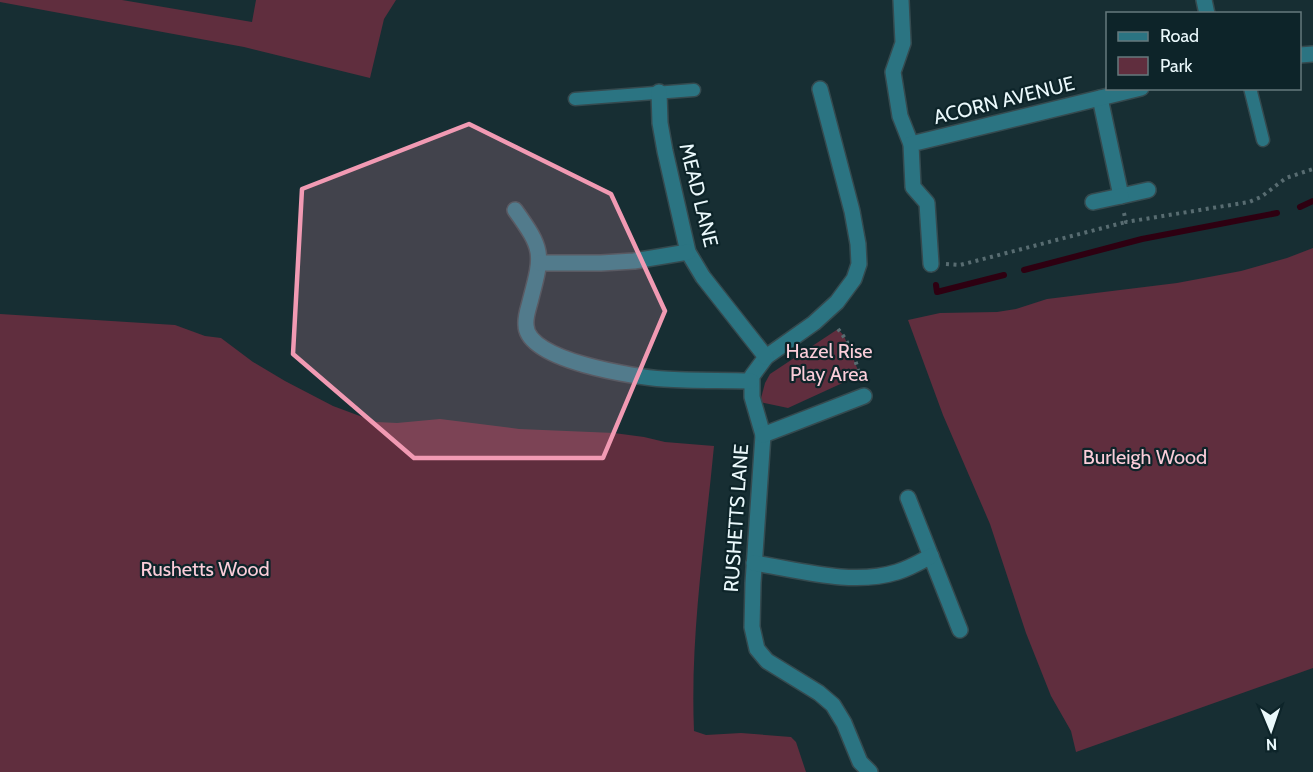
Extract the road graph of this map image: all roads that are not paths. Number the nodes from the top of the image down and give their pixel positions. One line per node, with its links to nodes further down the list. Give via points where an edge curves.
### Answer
1 (901, 0): 10 (street, via 903,43 893,72 900,116)
2 (820, 88): 18 (street, via 855,228 857,272 837,302)
3 (694, 90): 6 (lane)
4 (1133, 90): 7 (street, ACORN AVENUE)
5 (1250, 90): 9 (lane)
6 (659, 92): 8 (lane); 15 (street, MEAD LANE, via 665,151)
7 (1100, 98): 10 (street, ACORN AVENUE); 12 (street)
8 (574, 99)
9 (1263, 140)
10 (911, 144): 17 (street, via 913,187 927,203)
11 (1148, 189): 12 (street)
12 (1121, 196): 13 (street)
13 (1093, 202)
14 (515, 210): 16 (street, via 537,242)
15 (688, 252): 16 (street, via 634,261); 18 (street, MEAD LANE)
16 (540, 263): 19 (street, via 525,323 530,338 540,347 567,360 635,375)
17 (931, 264)
18 (766, 357): 19 (street)
19 (751, 381): 21 (street, RUSHETTS LANE)
20 (864, 396): 21 (street)
21 (763, 435): 24 (street, RUSHETTS LANE)
22 (908, 498): 23 (street)
23 (931, 556): 24 (street, via 896,572 874,576 843,577); 25 (street)
24 (754, 563): 26 (street, RUSHETTS LANE, via 752,627 757,649 772,665 833,705 860,762)
25 (960, 630)
26 (870, 772)

